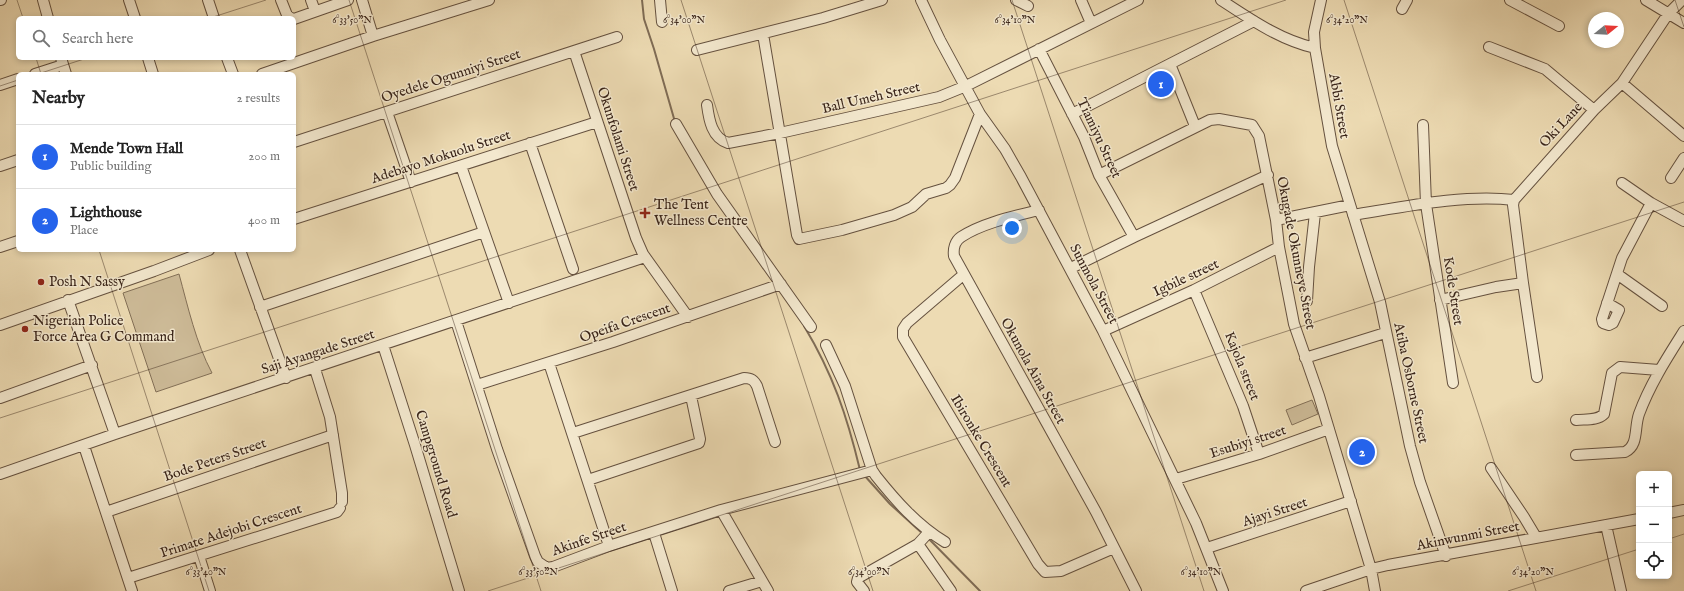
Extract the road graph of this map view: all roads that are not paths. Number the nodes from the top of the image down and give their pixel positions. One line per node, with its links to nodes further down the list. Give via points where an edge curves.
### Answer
1 (43, 0): 23 (street)
2 (130, 0): 24 (street)
3 (208, 0): 25 (street)
4 (281, 0): 26 (street)
5 (311, 0): 21 (street)
6 (348, 0): 21 (street)
7 (362, 0): 34 (street)
8 (489, 0): 34 (street)
9 (660, 0): 29 (street)
10 (882, 0): 33 (street)
11 (921, 0): 52 (street, Sunmola Street)
12 (1016, 0): 20 (street)
13 (1081, 0): 30 (street)
14 (1138, 0): 30 (street, Ball Umeh Street)
15 (1221, 0): 28 (street)
16 (1321, 0): 37 (street, Abbi Street, via 1314,32)
17 (1510, 0): 32 (street)
18 (1646, 0): 22 (street)
19 (1682, 0): 22 (street, Oki Lane)
20 (1028, 6)
21 (315, 11): 27 (street)
22 (1668, 14): 31 (street); 50 (street, Oki Lane)
23 (47, 16)
24 (134, 16)
25 (213, 16)
26 (288, 16)
27 (296, 18)
28 (1254, 21): 37 (street, via 1303,46); 43 (street)
29 (662, 22)
30 (1092, 23): 38 (street, Ball Umeh Street)
31 (1684, 23)
32 (1560, 26)
33 (763, 34): 39 (street); 62 (street)
34 (373, 36): 48 (street)
35 (617, 37): 40 (street, Oyedele Ogunniyi Street)
36 (1489, 47): 54 (street, via 1546,69)
37 (1314, 48): 79 (street, Abbi Street, via 1332,146)
38 (1040, 49): 52 (street, Ball Umeh Street); 57 (street, Tiamiyu Street)
39 (697, 50)
40 (574, 51): 55 (street, Oyedele Ogunniyi Street); 58 (street, Okunfolami Street)
41 (149, 60): 46 (street)
42 (228, 60): 47 (street)
43 (1170, 64): 57 (street); 61 (street)
44 (63, 66): 45 (street)
45 (41, 72)
46 (152, 72)
47 (232, 72)
48 (273, 72)
49 (16, 81): 51 (street)
50 (1622, 84): 54 (street, Oki Lane); 63 (street)
51 (0, 85)
52 (966, 86): 56 (street, Sunmola Street); 62 (street, Ball Umeh Street, via 939,97)
53 (707, 105): 62 (street, Ball Umeh Street, via 709,118 716,136 721,141 728,143)
54 (1594, 110): 75 (street, Oki Lane)
55 (387, 112): 64 (street, Oyedele Ogunniyi Street); 73 (street)
56 (980, 114): 62 (street, via 950,185 926,194 912,207 894,215 801,239 797,237); 78 (street, Sunmola Street, via 1004,149)
57 (1072, 114): 70 (street, Tiamiyu Street)
58 (597, 122): 65 (street, Adebayo Mokuolu Street); 91 (street, Okunfolami Street, via 628,216)
59 (676, 124): 97 (street, via 717,194)
60 (1423, 125): 77 (street, Kode Street)
61 (1195, 126): 70 (street, Okugade Okunneye Street); 71 (street, Okugade Okunneye Street, via 1219,119 1252,125 1259,136)
62 (780, 133)
63 (1684, 136)
64 (296, 138)
65 (530, 143): 69 (street, Adebayo Mokuolu Street); 93 (street)
66 (1684, 158): 72 (street)
67 (16, 161): 68 (street)
68 (0, 166)
69 (462, 166): 73 (street, Adebayo Mokuolu Street); 84 (street)
70 (1100, 174): 85 (street, Tiamiyu Street)
71 (1268, 175): 82 (street, Okugade Okunneye Street); 85 (street)
72 (1671, 178)
73 (411, 182): 81 (street, Adebayo Mokuolu Street)
74 (1622, 183): 76 (street)
75 (1514, 200): 77 (street, via 1493,197); 96 (street)
76 (1651, 203): 83 (street); 95 (street, via 1622,258)
77 (1426, 204): 79 (street); 100 (street, Kode Street)
78 (1039, 210): 92 (street, Sunmola Street); 94 (street, Okunola Aina Street, via 991,223 960,237 953,251)
79 (1352, 210): 80 (street); 112 (street, Atiba Osborne Street, via 1380,302)
80 (1315, 213): 82 (street); 101 (street)
81 (296, 218)
82 (1276, 220): 88 (street, Okugade Okunneye Street)
83 (1684, 222)
84 (484, 232): 102 (street); 105 (street)
85 (1134, 237): 92 (street)
86 (16, 242): 87 (street)
87 (0, 247)
88 (1279, 247): 98 (street, Igbile street); 115 (street, Okugade Okunneye Street, via 1294,324)
89 (241, 252): 105 (street)
90 (192, 253): 99 (street)
91 (645, 257): 102 (street, Saji Ayangade Street); 106 (street, Okunfolami Street)
92 (1071, 268): 110 (street, Sunmola Street)
93 (573, 270)
94 (963, 274): 152 (street, Okunola Aina Street); 152 (street, Ibironke Crescent, via 907,323 903,329 903,337 1045,572 1061,571)
95 (1617, 274): 103 (street); 104 (street)
96 (1523, 283): 100 (street); 120 (street)
97 (779, 285): 106 (street, Opeifa Crescent); 109 (street)
98 (1194, 290): 110 (street, Igbile street); 133 (street, Kajola street, via 1238,393)
99 (68, 300): 108 (street); 117 (street)
100 (1440, 300): 122 (street, Kode Street)
101 (1307, 301)
102 (509, 303): 107 (street, Saji Ayangade Street)
103 (1608, 303)
104 (1662, 306)
105 (260, 307): 121 (street)
106 (688, 317): 116 (street, Opeifa Crescent)
107 (456, 321): 114 (street, Saji Ayangade Street); 123 (street, Akinfe Street)
108 (0, 325)
109 (811, 327)
110 (1103, 331): 138 (street, Sunmola Street)
111 (1684, 331): 119 (street)
112 (1385, 333): 115 (street); 155 (street, Atiba Osborne Street, via 1410,446)
113 (826, 345): 136 (street, via 845,386)
114 (383, 346): 118 (street, Saji Ayangade Street); 161 (street, Campground Road, via 416,445)
115 (1305, 358): 127 (street, Okugade Okunneye Street)
116 (549, 363): 123 (street, Opeifa Crescent); 128 (street)
117 (92, 365): 125 (street); 129 (street)
118 (315, 369): 121 (street, Saji Ayangade Street); 130 (street)
119 (1659, 370): 126 (street, via 1620,367 1616,369 1612,373 1604,414 1596,419); 134 (street, via 1638,416 1631,449 1625,452)
120 (1537, 377)
121 (286, 378): 129 (street, Saji Ayangade Street)
122 (1453, 383)
123 (477, 385): 151 (street, Akinfe Street, via 538,562 546,568 553,567)
124 (691, 396): 128 (street); 131 (street, via 749,378 757,386); 139 (street, via 699,443)
125 (0, 398)
126 (1576, 420)
127 (1329, 429): 133 (street, Esubiyi street); 140 (street, Okugade Okunneye Street)
128 (573, 433): 139 (street)
129 (115, 434): 132 (street, Saji Ayangade Street)
130 (333, 435): 143 (street, Bode Peters Street); 154 (street, Primate Adejobi Crescent, via 341,505 337,512)
131 (775, 442)
132 (84, 446): 137 (street, Saji Ayangade Street); 143 (street)
133 (1258, 454): 138 (street, Esubiyi street)
134 (1576, 455)
135 (1491, 468): 149 (street)
136 (867, 472): 141 (street, Akinfe Street); 148 (street, via 892,496)
137 (0, 474)
138 (1176, 479): 153 (street, Sunmola Street)
139 (588, 480): 151 (street)
140 (1351, 501): 153 (street, Ajayi Street); 156 (street, Okugade Okunneye Street)
141 (721, 510): 147 (street, Akinfe Street); 158 (street)
142 (1684, 510): 144 (street)
143 (106, 512): 157 (street)
144 (1672, 512)
145 (1636, 520): 146 (street, Akinwunmi Street)
146 (1606, 525): 149 (street, Akinwunmi Street); 171 (street)
147 (654, 533): 151 (street, Akinfe Street); 162 (street)
148 (925, 537): 150 (street); 165 (street, via 858,578 857,582); 166 (street)
149 (1536, 537): 155 (street, Akinwunmi Street)
150 (945, 542)
151 (609, 546)
152 (1114, 548): 167 (street, Okunola Aina Street)
153 (1207, 548): 168 (street, Sunmola Street)
154 (199, 556): 157 (street, Primate Adejobi Crescent); 160 (street)
155 (1446, 556): 156 (street, Akinwunmi Street)
156 (1371, 569): 169 (street, Akinwunmi Street); 170 (street, Okugade Okunneye Street)
157 (128, 578): 159 (street)
158 (762, 581): 163 (street); 164 (street)
159 (132, 591)
160 (210, 591)
161 (459, 591)
162 (672, 591)
163 (729, 591)
164 (768, 591)
165 (864, 591)
166 (951, 591)
167 (1136, 591)
168 (1223, 591)
169 (1306, 591)
170 (1375, 591)
171 (1622, 591)

